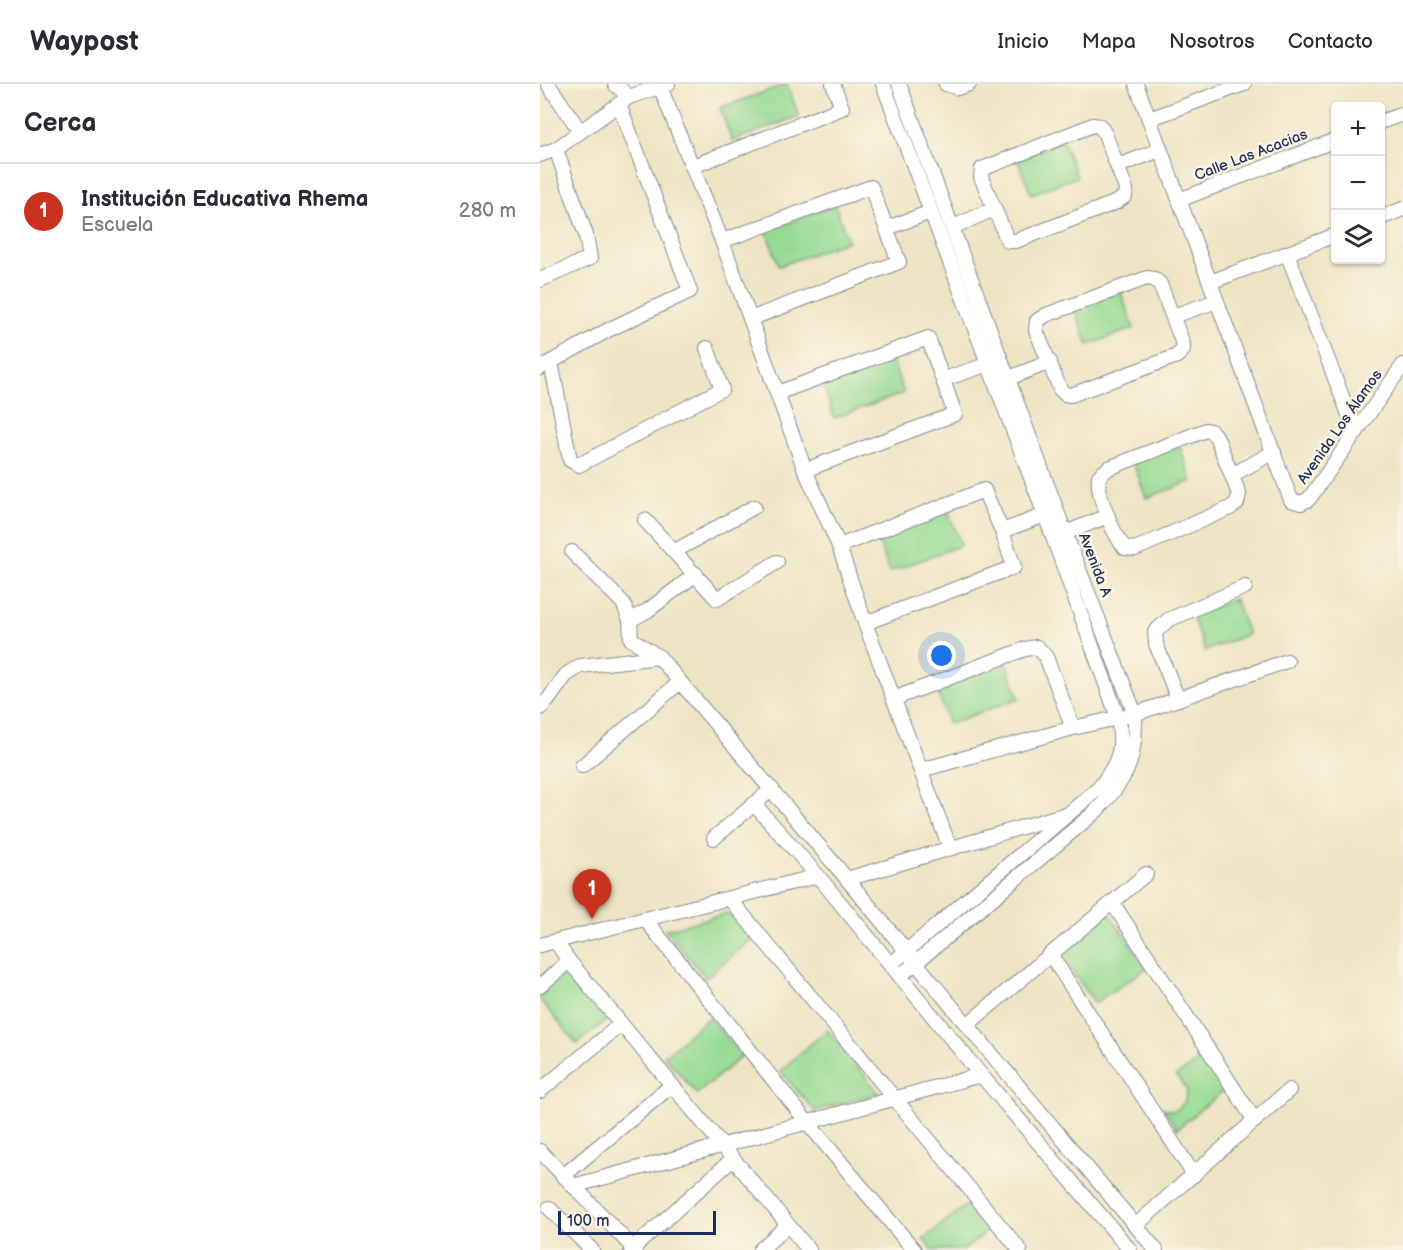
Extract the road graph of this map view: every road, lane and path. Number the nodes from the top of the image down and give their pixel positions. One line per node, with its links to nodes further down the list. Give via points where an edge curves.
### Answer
1 (548, 84): 16 (street)
2 (615, 84): 12 (street)
3 (833, 84): 21 (street, via 842,108)
4 (883, 84): 26 (street, Avenida A)
5 (899, 84): 28 (street, Avenida A)
6 (946, 84): 7 (street, via 958,88)
7 (969, 84)
8 (1136, 84): 14 (street)
9 (1244, 84): 11 (street)
10 (663, 85): 12 (street); 21 (street)
11 (1226, 87): 14 (street)
12 (624, 100): 16 (street); 40 (street, via 690,291)
13 (1403, 114): 15 (street)
14 (1149, 119): 19 (street)
15 (1385, 120)
16 (580, 131): 18 (street)
17 (1331, 142): 23 (street, Calle Las Acacias)
18 (556, 149): 20 (street); 33 (street, via 586,234 590,258)
19 (1160, 150): 22 (street); 23 (street)
20 (540, 155)
21 (693, 166): 31 (street)
22 (1118, 166): 24 (street, via 1126,189 1125,196 1117,202 1016,241 1008,241); 24 (street, via 1105,134 1100,126 1093,125 982,169 981,177)
23 (1179, 200): 34 (street)
24 (994, 209): 28 (street)
25 (1403, 209): 27 (street)
26 (932, 212): 29 (street); 42 (street, Avenida A)
27 (1385, 216)
28 (953, 227): 42 (street, Avenida A)
29 (887, 228): 31 (street, via 871,187); 37 (street, via 899,262)
30 (1331, 236): 32 (street)
31 (723, 241): 37 (street)
32 (1287, 253): 34 (street); 45 (street)
33 (540, 280)
34 (1210, 282): 35 (street)
35 (1217, 301): 36 (street); 46 (street)
36 (1173, 316): 39 (street, via 1183,344 1177,356 1071,395 1060,389); 39 (street, via 1160,284 1147,278 1046,315 1037,321 1036,330)
37 (750, 320): 44 (street)
38 (707, 348): 40 (street, via 722,389 579,465 570,460)
39 (1050, 362): 42 (street)
40 (546, 365)
41 (1403, 365): 45 (street, Avenida Los Álamos)
42 (999, 371): 43 (street); 50 (street, Avenida A); 54 (street, Avenida A)
43 (944, 379): 44 (street, via 928,338); 47 (street, via 955,414)
44 (777, 393): 47 (street)
45 (1356, 433): 46 (street, Avenida Los Álamos, via 1310,499 1301,503 1292,500)
46 (1274, 452): 48 (street)
47 (806, 470): 55 (street)
48 (1232, 475): 51 (street, via 1239,494 1237,503 1135,549 1125,548); 51 (street, via 1217,438 1206,430 1109,468 1099,476 1097,485)
49 (754, 507): 56 (street)
50 (1045, 515): 53 (street); 70 (street, Avenida A)
51 (1108, 516): 54 (street)
52 (645, 520): 56 (street)
53 (1002, 531): 55 (street, via 984,490); 62 (street, via 1014,567)
54 (1065, 533): 69 (street, Avenida A)
55 (839, 546): 62 (street)
56 (675, 551): 59 (street)
57 (572, 552): 61 (street, via 623,603)
58 (777, 562): 59 (street, via 717,598)
59 (696, 574): 61 (street)
60 (1245, 587): 67 (street, via 1168,620 1155,632)
61 (630, 620): 63 (street, via 631,639)
62 (865, 623): 66 (street)
63 (659, 657): 65 (street); 68 (street, via 580,666 566,675)
64 (1287, 661): 67 (street)
65 (680, 682): 72 (street); 74 (street)
66 (893, 699): 71 (street, via 1037,647 1046,657); 73 (street)
67 (1178, 699): 69 (street)
68 (540, 708)
69 (1135, 714): 70 (street); 90 (street, Avenida A, via 1136,738 1131,761 1108,798)
70 (1118, 718): 71 (street); 76 (street, Avenida A, via 1122,738 1118,758 1100,787)
71 (1073, 728): 73 (street)
72 (582, 766)
73 (921, 770): 78 (street)
74 (772, 789): 75 (street); 81 (street)
75 (754, 804): 77 (street); 80 (street)
76 (1068, 814): 78 (street); 87 (street, Avenida A)
77 (714, 838)
78 (951, 848): 81 (street)
79 (1146, 874): 83 (street)
80 (818, 876): 82 (street); 91 (street)
81 (848, 879): 87 (street)
82 (729, 898): 84 (street); 100 (street)
83 (1112, 902): 88 (street); 101 (street)
84 (645, 919): 85 (street); 102 (street)
85 (556, 942): 86 (street); 89 (street)
86 (540, 945)
87 (907, 950): 90 (street); 91 (street, Avenida A)
88 (1050, 954): 95 (street); 106 (street)
89 (569, 961): 93 (street); 94 (street)
90 (917, 962): 92 (street, Avenida A); 95 (street)
91 (890, 964): 92 (street)
92 (900, 976): 96 (street)
93 (540, 986)
94 (621, 1024): 97 (street); 99 (street)
95 (967, 1025): 110 (street)
96 (981, 1075): 100 (street); 117 (street)
97 (672, 1085): 103 (street); 107 (street)
98 (1289, 1090): 101 (street)
99 (540, 1092)
100 (895, 1099): 102 (street); 116 (street)
101 (1255, 1121): 106 (street)
102 (807, 1122): 103 (street); 115 (street)
103 (722, 1146): 105 (street); 107 (street)
104 (540, 1151): 107 (street)
105 (733, 1159): 109 (street); 111 (street)
106 (1194, 1175): 110 (street)
107 (568, 1181): 111 (street)
108 (549, 1208): 112 (street)
109 (788, 1225): 113 (street); 114 (street)
110 (1135, 1226): 118 (street)
111 (633, 1249)
112 (592, 1250)
113 (760, 1250)
114 (808, 1250)
115 (914, 1250)
116 (1020, 1250)
117 (1130, 1250)
118 (1156, 1250)

